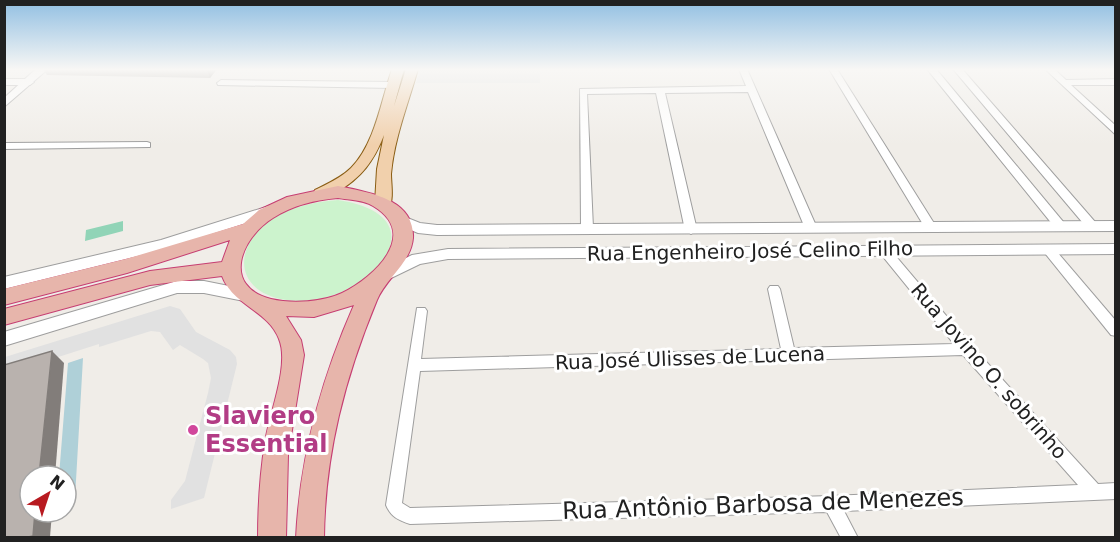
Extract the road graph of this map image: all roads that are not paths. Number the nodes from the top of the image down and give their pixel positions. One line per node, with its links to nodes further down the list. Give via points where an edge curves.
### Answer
1 (390, 94): 15 (main road, via 364,163)
2 (405, 94): 16 (main road, via 381,184)
3 (584, 94): 23 (street)
4 (661, 94): 27 (street)
5 (754, 94): 24 (street)
6 (849, 94): 25 (street)
7 (952, 94): 10 (street)
8 (979, 94): 11 (street)
9 (1075, 94): 12 (street)
10 (954, 97): 11 (street); 21 (street)
11 (981, 97): 19 (street)
12 (1116, 132)
13 (147, 145): 14 (street)
14 (4, 146)
15 (321, 194): 16 (highway, via 355,193); 17 (highway)
16 (383, 203): 18 (highway)
17 (274, 209): 22 (highway); 35 (street, via 162,245)
18 (400, 220): 23 (street, Rua Engenheiro José Celino Filho, via 418,228 437,230); 34 (highway, via 404,237 400,255)
19 (1092, 226): 20 (street, Rua Engenheiro José Celino Filho); 21 (street, Rua Engenheiro José Celino Filho)
20 (1116, 226)
21 (1061, 227): 25 (street, Rua Engenheiro José Celino Filho)
22 (249, 228): 32 (highway, via 236,248); 33 (highway)
23 (587, 228): 27 (street, Rua Engenheiro José Celino Filho)
24 (810, 228): 25 (street, Rua Engenheiro José Celino Filho); 26 (street, Rua Engenheiro José Celino Filho)
25 (931, 228)
26 (738, 229): 27 (street, Rua Engenheiro José Celino Filho); 31 (street)
27 (691, 230)
28 (1048, 249): 29 (street, Rua Engenheiro José Celino Filho); 30 (street, Rua Engenheiro José Celino Filho); 41 (street)
29 (1116, 249)
30 (884, 250): 31 (street, Rua Engenheiro José Celino Filho); 43 (street, Rua Jovino O. sobrinho)
31 (746, 251): 34 (street, Rua Engenheiro José Celino Filho, via 448,254 417,259)
32 (230, 268): 33 (highway); 38 (highway, via 234,283)
33 (129, 275): 37 (highway); 40 (highway)
34 (380, 280): 38 (highway, via 347,300 318,309 289,311); 50 (highway, via 333,387 316,448)
35 (4, 283)
36 (774, 289): 44 (street)
37 (4, 297)
38 (254, 301): 42 (street, via 204,287 177,287); 49 (highway, via 289,335 293,358 279,429)
39 (421, 310): 45 (street)
40 (4, 317)
41 (1116, 331)
42 (4, 339)
43 (966, 349): 44 (street, Rua José Ulisses de Lucena); 47 (street, Rua Jovino O. sobrinho)
44 (789, 355): 45 (street, Rua José Ulisses de Lucena)
45 (415, 366): 48 (street, Rua Antônio Barbosa de Menezes, via 394,505 400,513 410,516)
46 (1116, 491): 47 (street, Rua Antônio Barbosa de Menezes)
47 (1095, 492): 48 (street, Rua Antônio Barbosa de Menezes)
48 (831, 504): 51 (street)
49 (272, 537)
50 (310, 537)
51 (850, 537)

